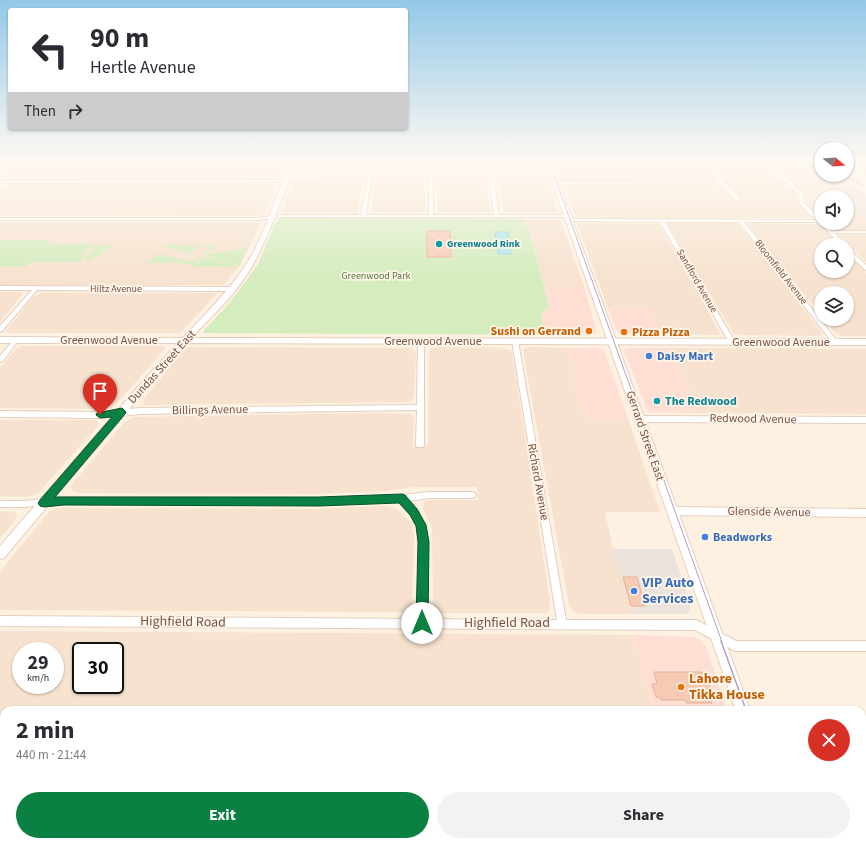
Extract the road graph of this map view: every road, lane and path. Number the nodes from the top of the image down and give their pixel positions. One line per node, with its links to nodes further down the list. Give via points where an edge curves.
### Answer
1 (277, 200): 11 (street, Dundas Street East)
2 (366, 200): 8 (street)
3 (431, 200): 9 (street)
4 (495, 200): 10 (street)
5 (562, 200): 12 (main road, Gerrard Street East)
6 (802, 200): 7 (street)
7 (814, 215)
8 (363, 216): 9 (street); 11 (street)
9 (431, 216): 10 (street)
10 (497, 216): 12 (street)
11 (270, 218): 13 (street); 24 (street, Dundas Street East, via 254,257)
12 (568, 218): 14 (street); 31 (main road, Gerrard Street East)
13 (0, 219)
14 (662, 221): 15 (street); 32 (street, Sandford Avenue)
15 (741, 221): 16 (street); 33 (street, Bloomfield Avenue)
16 (814, 222)
17 (831, 232): 18 (street); 19 (street)
18 (866, 232)
19 (837, 238)
20 (854, 255): 21 (street)
21 (866, 268)
22 (0, 288): 23 (street, Hiltz Avenue)
23 (36, 288): 24 (street, Hiltz Avenue); 25 (street)
24 (232, 290): 28 (street, Dundas Street East)
25 (0, 330)
26 (17, 339): 27 (street, Greenwood Avenue); 28 (street, Greenwood Avenue); 35 (street)
27 (0, 340)
28 (185, 340): 29 (street, Greenwood Avenue); 37 (street, Dundas Street East)
29 (421, 341): 30 (street, Greenwood Avenue); 36 (street)
30 (515, 341): 31 (street, Greenwood Avenue); 51 (street, Richard Avenue)
31 (612, 342): 32 (street, Greenwood Avenue); 39 (main road, Gerrard Street East)
32 (732, 342): 33 (street, Greenwood Avenue)
33 (835, 342): 34 (street, Greenwood Avenue)
34 (866, 342)
35 (0, 360)
36 (420, 407): 37 (street, Billings Avenue); 41 (street)
37 (122, 412): 38 (street, Billings Avenue, via 100,415); 44 (street, Dundas Street East)
38 (0, 414)
39 (639, 419): 40 (street, Redwood Avenue); 46 (main road, Gerrard Street East)
40 (866, 420)
41 (420, 445)
42 (472, 495): 43 (street)
43 (402, 498): 44 (street, via 319,501 64,500); 50 (street, via 421,525)
44 (44, 503): 45 (street); 48 (street, Dundas Street East)
45 (0, 504)
46 (672, 511): 47 (street, Glenside Avenue); 52 (main road, Gerrard Street East)
47 (866, 513)
48 (0, 554)
49 (0, 621): 50 (street, Highfield Road)
50 (422, 623): 51 (street, Highfield Road)
51 (562, 624): 52 (street, Highfield Road, via 696,626)
52 (715, 634): 53 (street, Highfield Road, via 735,646); 54 (main road, Gerrard Street East)
53 (866, 646)
54 (742, 706)

